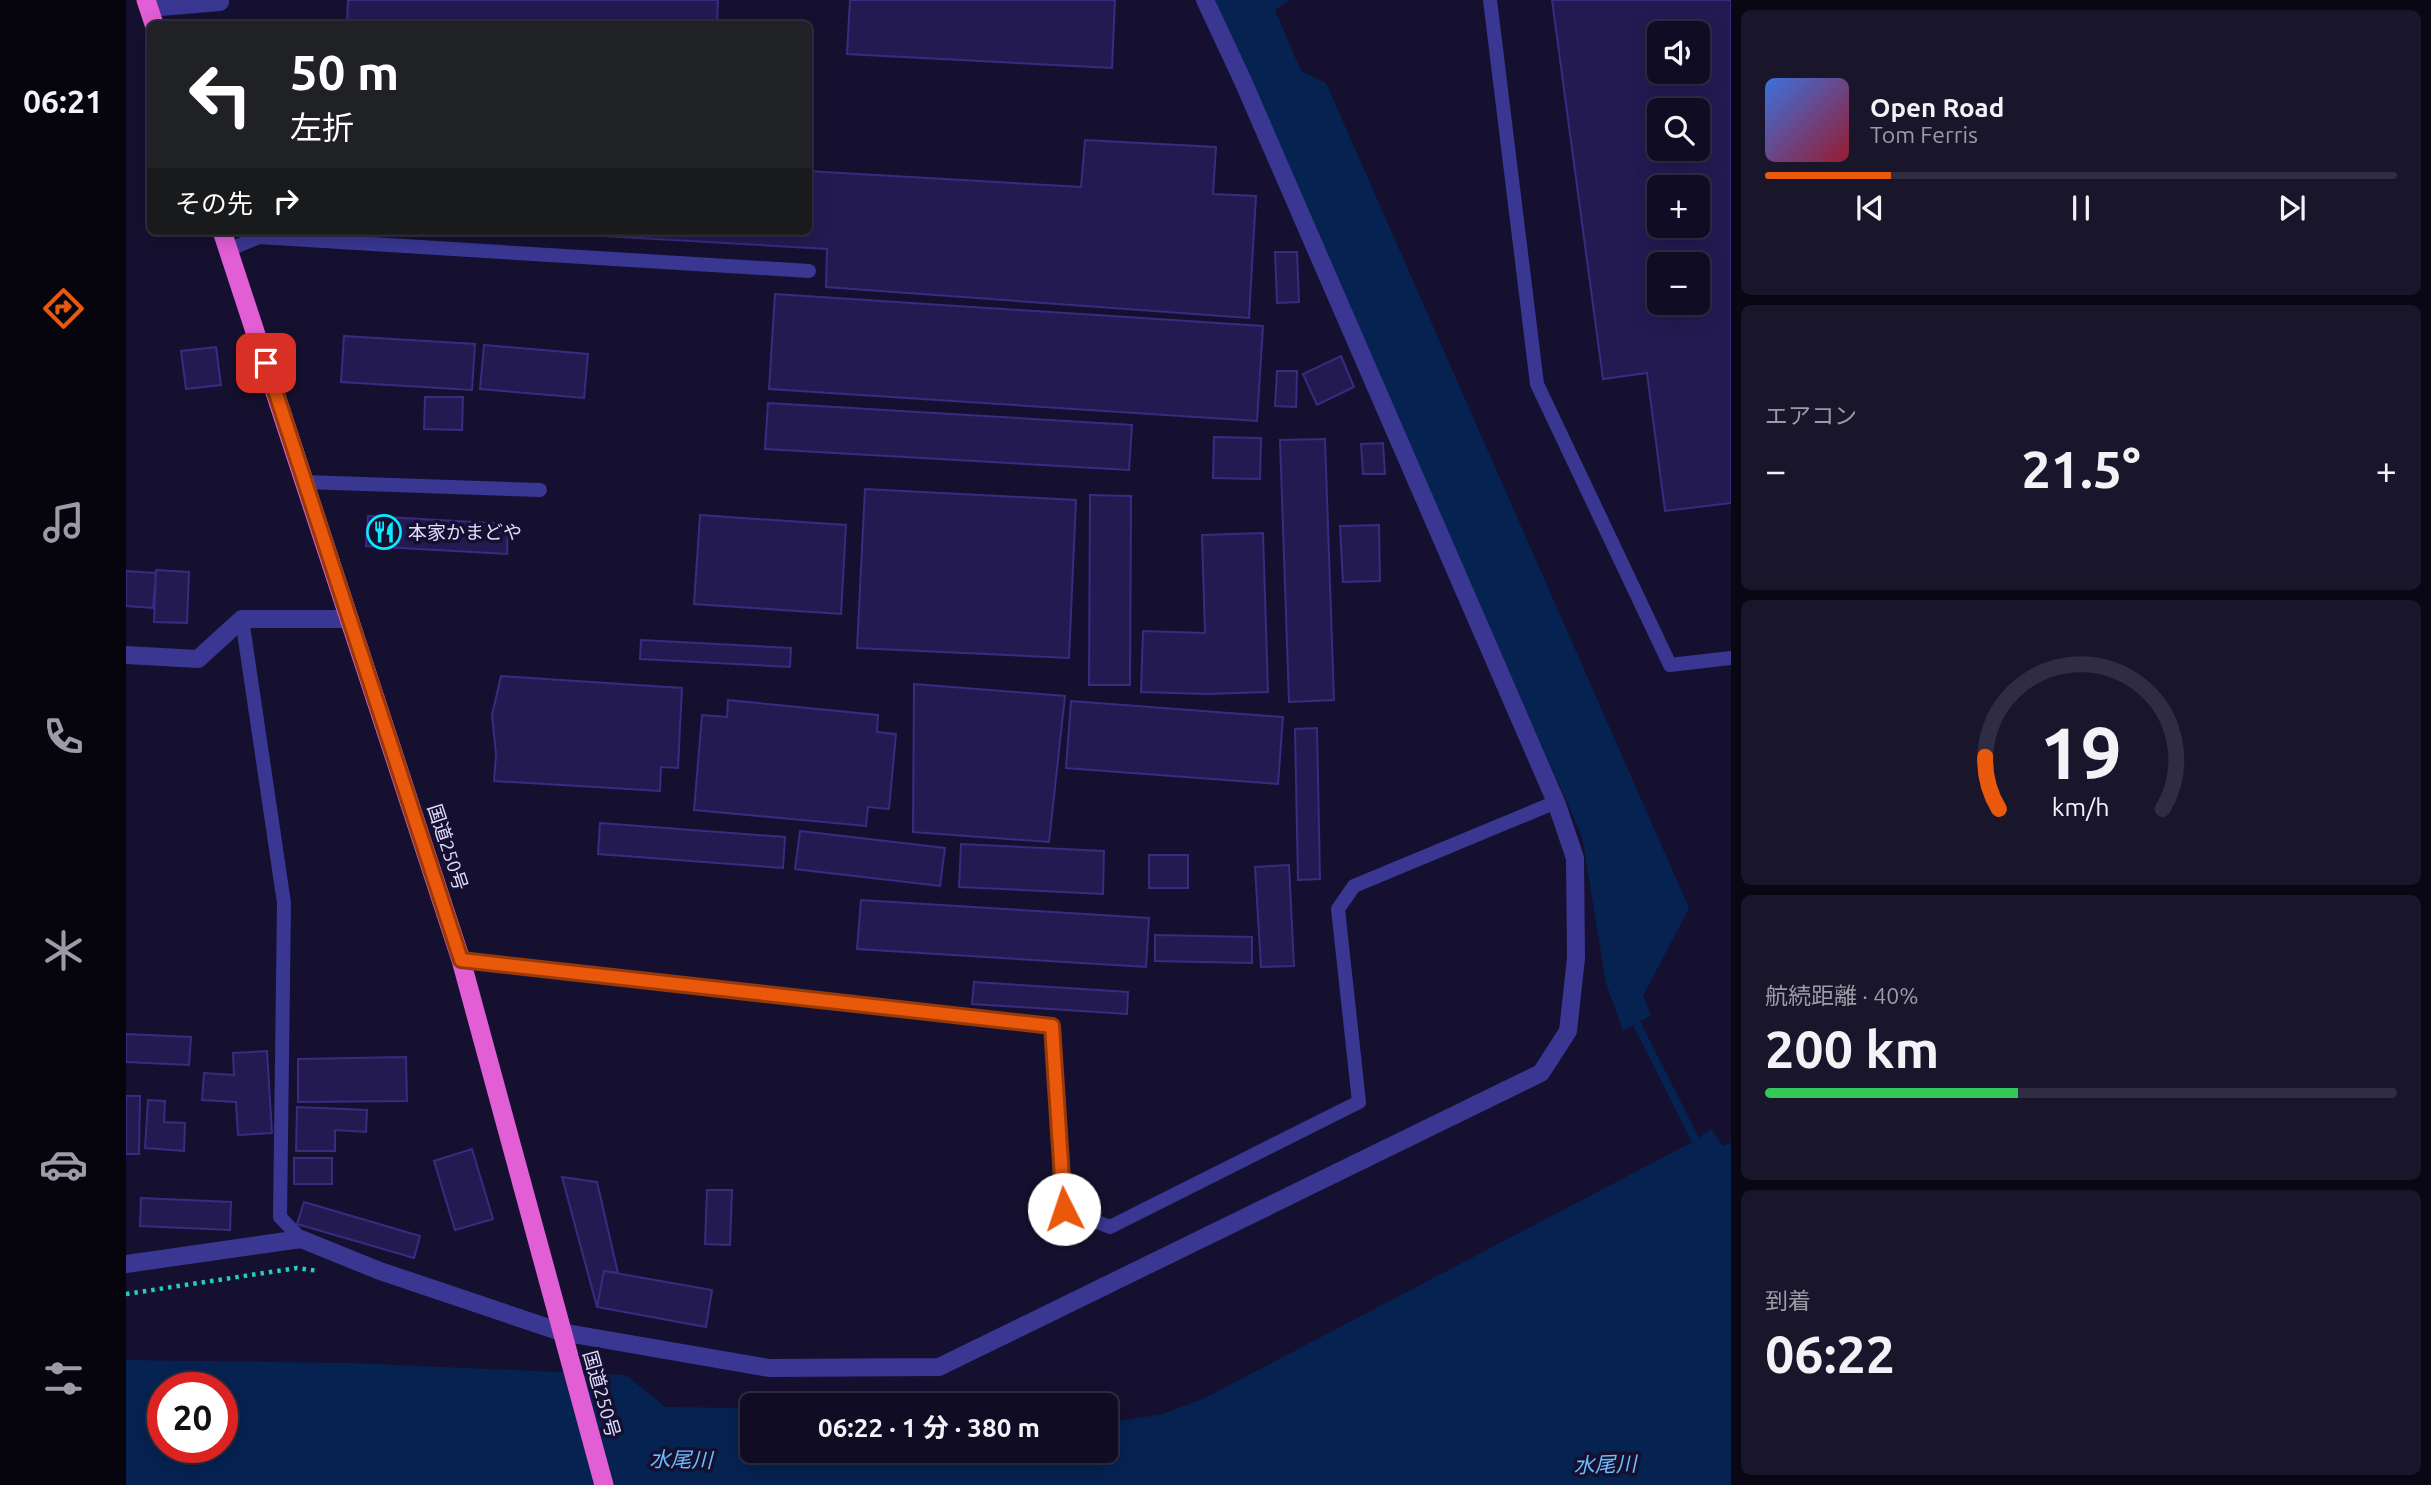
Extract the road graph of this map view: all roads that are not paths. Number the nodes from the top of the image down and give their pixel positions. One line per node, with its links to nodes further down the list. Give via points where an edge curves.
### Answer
1 (220, 0): 4 (street)
2 (1205, 0): 13 (street)
3 (1490, 0): 12 (lane, via 1537,384 1670,665)
4 (150, 11)
5 (225, 240): 6 (lane, via 259,237); 7 (highway, 国道250号)
6 (809, 271)
7 (305, 482): 8 (lane); 10 (highway, 国道250号)
8 (540, 490)
9 (242, 619): 10 (street); 11 (street, via 198,659); 15 (lane, via 284,903 281,1217)
10 (350, 619): 14 (highway, 国道250号)
11 (126, 655)
12 (1731, 658)
13 (1556, 803): 14 (lane, via 1354,886 1338,909 1359,1102 1110,1227 1064,1209 1052,1026); 17 (street, via 1575,858 1576,958 1568,1031 1541,1073 939,1367 769,1368)
14 (461, 960): 17 (highway, 国道250号)
15 (301, 1239): 16 (street); 17 (street, via 380,1271)
16 (126, 1264)
17 (561, 1332): 18 (highway, 国道250号)
18 (604, 1485)

